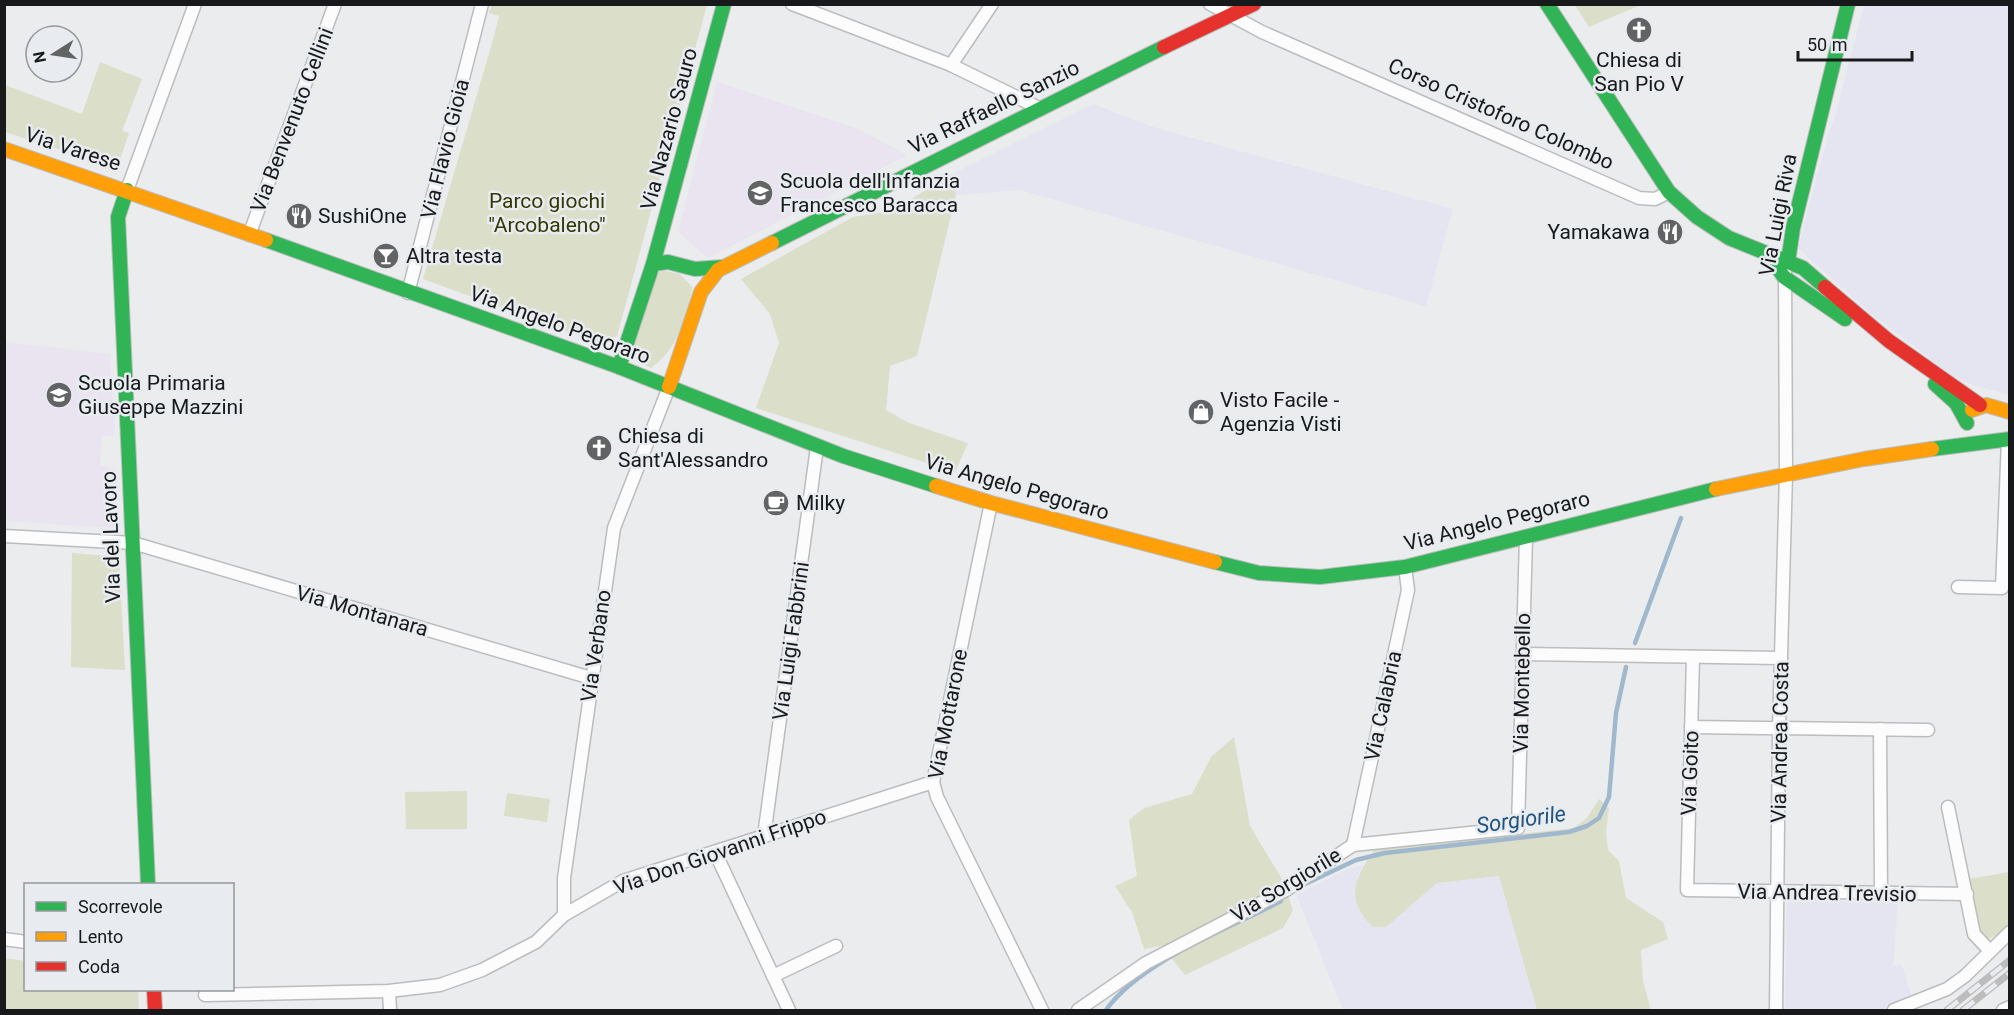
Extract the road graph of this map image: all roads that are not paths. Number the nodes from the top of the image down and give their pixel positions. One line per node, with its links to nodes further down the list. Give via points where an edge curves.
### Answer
1 (195, 4): 15 (street)
2 (335, 4): 17 (street, Via Benvenuto Cellini)
3 (482, 4): 27 (street, Via Flavio Gioia)
4 (724, 4): 18 (street, Via Nazario Sauro)
5 (792, 4): 12 (street)
6 (992, 4): 12 (street)
7 (1210, 4): 11 (street, Corso Cristoforo Colombo)
8 (1254, 4): 11 (street, Via Raffaello Sanzio)
9 (1547, 4): 16 (street)
10 (1848, 4): 20 (street, Via Luigi Riva)
11 (1229, 17): 13 (street, Via Raffaello Sanzio); 16 (street, Corso Cristoforo Colombo, via 1639,198 1655,199)
12 (951, 65): 13 (street)
13 (1039, 108): 23 (street, Via Raffaello Sanzio)
14 (4, 149): 15 (street, Via Varese)
15 (127, 190): 17 (street, Via Angelo Pegoraro); 41 (street, Via del Lavoro, via 118,217)
16 (1669, 192): 19 (street, via 1729,238)
17 (249, 235): 27 (street, Via Angelo Pegoraro)
18 (662, 240): 21 (street, via 665,254); 22 (street, Via Nazario Sauro)
19 (1768, 256): 20 (street); 25 (street)
20 (1788, 262): 25 (street, Via Luigi Riva); 30 (street, via 1803,268 1888,341)
21 (673, 263): 22 (street); 24 (street)
22 (653, 264): 28 (street, Via Nazario Sauro)
23 (723, 267): 24 (street); 26 (street, via 709,278)
24 (692, 269): 26 (street, via 699,277)
25 (1784, 277): 32 (street, via 1823,302 1881,349 1925,376 1956,403); 37 (street, Via Luigi Riva)
26 (701, 292): 29 (street)
27 (408, 293): 28 (street, Via Angelo Pegoraro)
28 (619, 367): 29 (street, Via Angelo Pegoraro)
29 (669, 387): 35 (street, Via Angelo Pegoraro); 47 (street, Via Verbano, via 614,528)
30 (1980, 405): 31 (street, via 1990,404); 32 (street, via 1970,413)
31 (2004, 410): 33 (street)
32 (1967, 426): 34 (street, via 1972,438); 36 (street, Via Angelo Pegoraro, via 1952,440)
33 (2005, 440): 34 (street); 43 (street, via 2001,588)
34 (1981, 443): 36 (street, Via Angelo Pegoraro)
35 (817, 447): 38 (street, Via Angelo Pegoraro); 55 (street, Via Luigi Fabbrini)
36 (1928, 450): 37 (street, Via Angelo Pegoraro)
37 (1786, 474): 40 (street, Via Angelo Pegoraro, via 1642,505); 46 (street, Via Andrea Costa)
38 (991, 503): 42 (street, Via Angelo Pegoraro, via 1259,573 1326,576); 52 (street, Via Mottarone)
39 (4, 536): 41 (street, Via Montanara)
40 (1526, 537): 42 (street, Via Angelo Pegoraro); 44 (street, Via Montebello)
41 (133, 543): 47 (street, Via Montanara); 58 (street, Via del Lavoro)
42 (1405, 567): 56 (street, Via Calabria, via 1408,590)
43 (1958, 587)
44 (1522, 654): 45 (street); 54 (street, Via Montebello)
45 (1693, 657): 46 (street); 48 (street, Via Goito)
46 (1781, 658): 49 (street, Via Andrea Costa)
47 (591, 678): 63 (street, Via Verbano, via 564,878)
48 (1691, 728): 49 (street); 59 (street, Via Goito)
49 (1779, 729): 50 (street); 60 (street, Via Andrea Costa)
50 (1880, 729): 51 (street); 61 (street)
51 (1928, 730)
52 (933, 782): 55 (street, Via Don Giovanni Frippo); 77 (street, Via Mottarone)
53 (1948, 807): 62 (street)
54 (1518, 828): 56 (street, Via Sorgiorile)
55 (764, 836): 57 (street, Via Don Giovanni Frippo)
56 (1353, 845): 78 (street, Via Sorgiorile, via 1286,890 1146,963)
57 (715, 852): 63 (street, Via Don Giovanni Frippo, via 623,881); 69 (street)
58 (148, 883)
59 (1687, 890): 60 (street, Via Andrea Trevisio)
60 (1778, 892): 61 (street, Via Andrea Trevisio); 79 (street, Via Andrea Costa)
61 (1881, 893): 62 (street, Via Andrea Trevisio)
62 (1967, 894): 68 (street, via 1974,934)
63 (564, 915): 71 (street, Via Don Giovanni Frippo, via 536,942 482,970 440,985)
64 (2010, 932): 68 (street)
65 (4, 939): 66 (street)
66 (24, 942)
67 (836, 946): 69 (street)
68 (1990, 951): 80 (street, via 1947,989)
69 (773, 976): 76 (street)
70 (154, 991): 74 (street)
71 (389, 991): 72 (street, Via Don Giovanni Frippo); 75 (street)
72 (205, 995)
73 (2010, 1007): 81 (street)
74 (155, 1011)
75 (390, 1011)
76 (789, 1011)
77 (1042, 1011)
78 (1078, 1011)
79 (1776, 1011)
80 (1894, 1011)
81 (2003, 1011)

